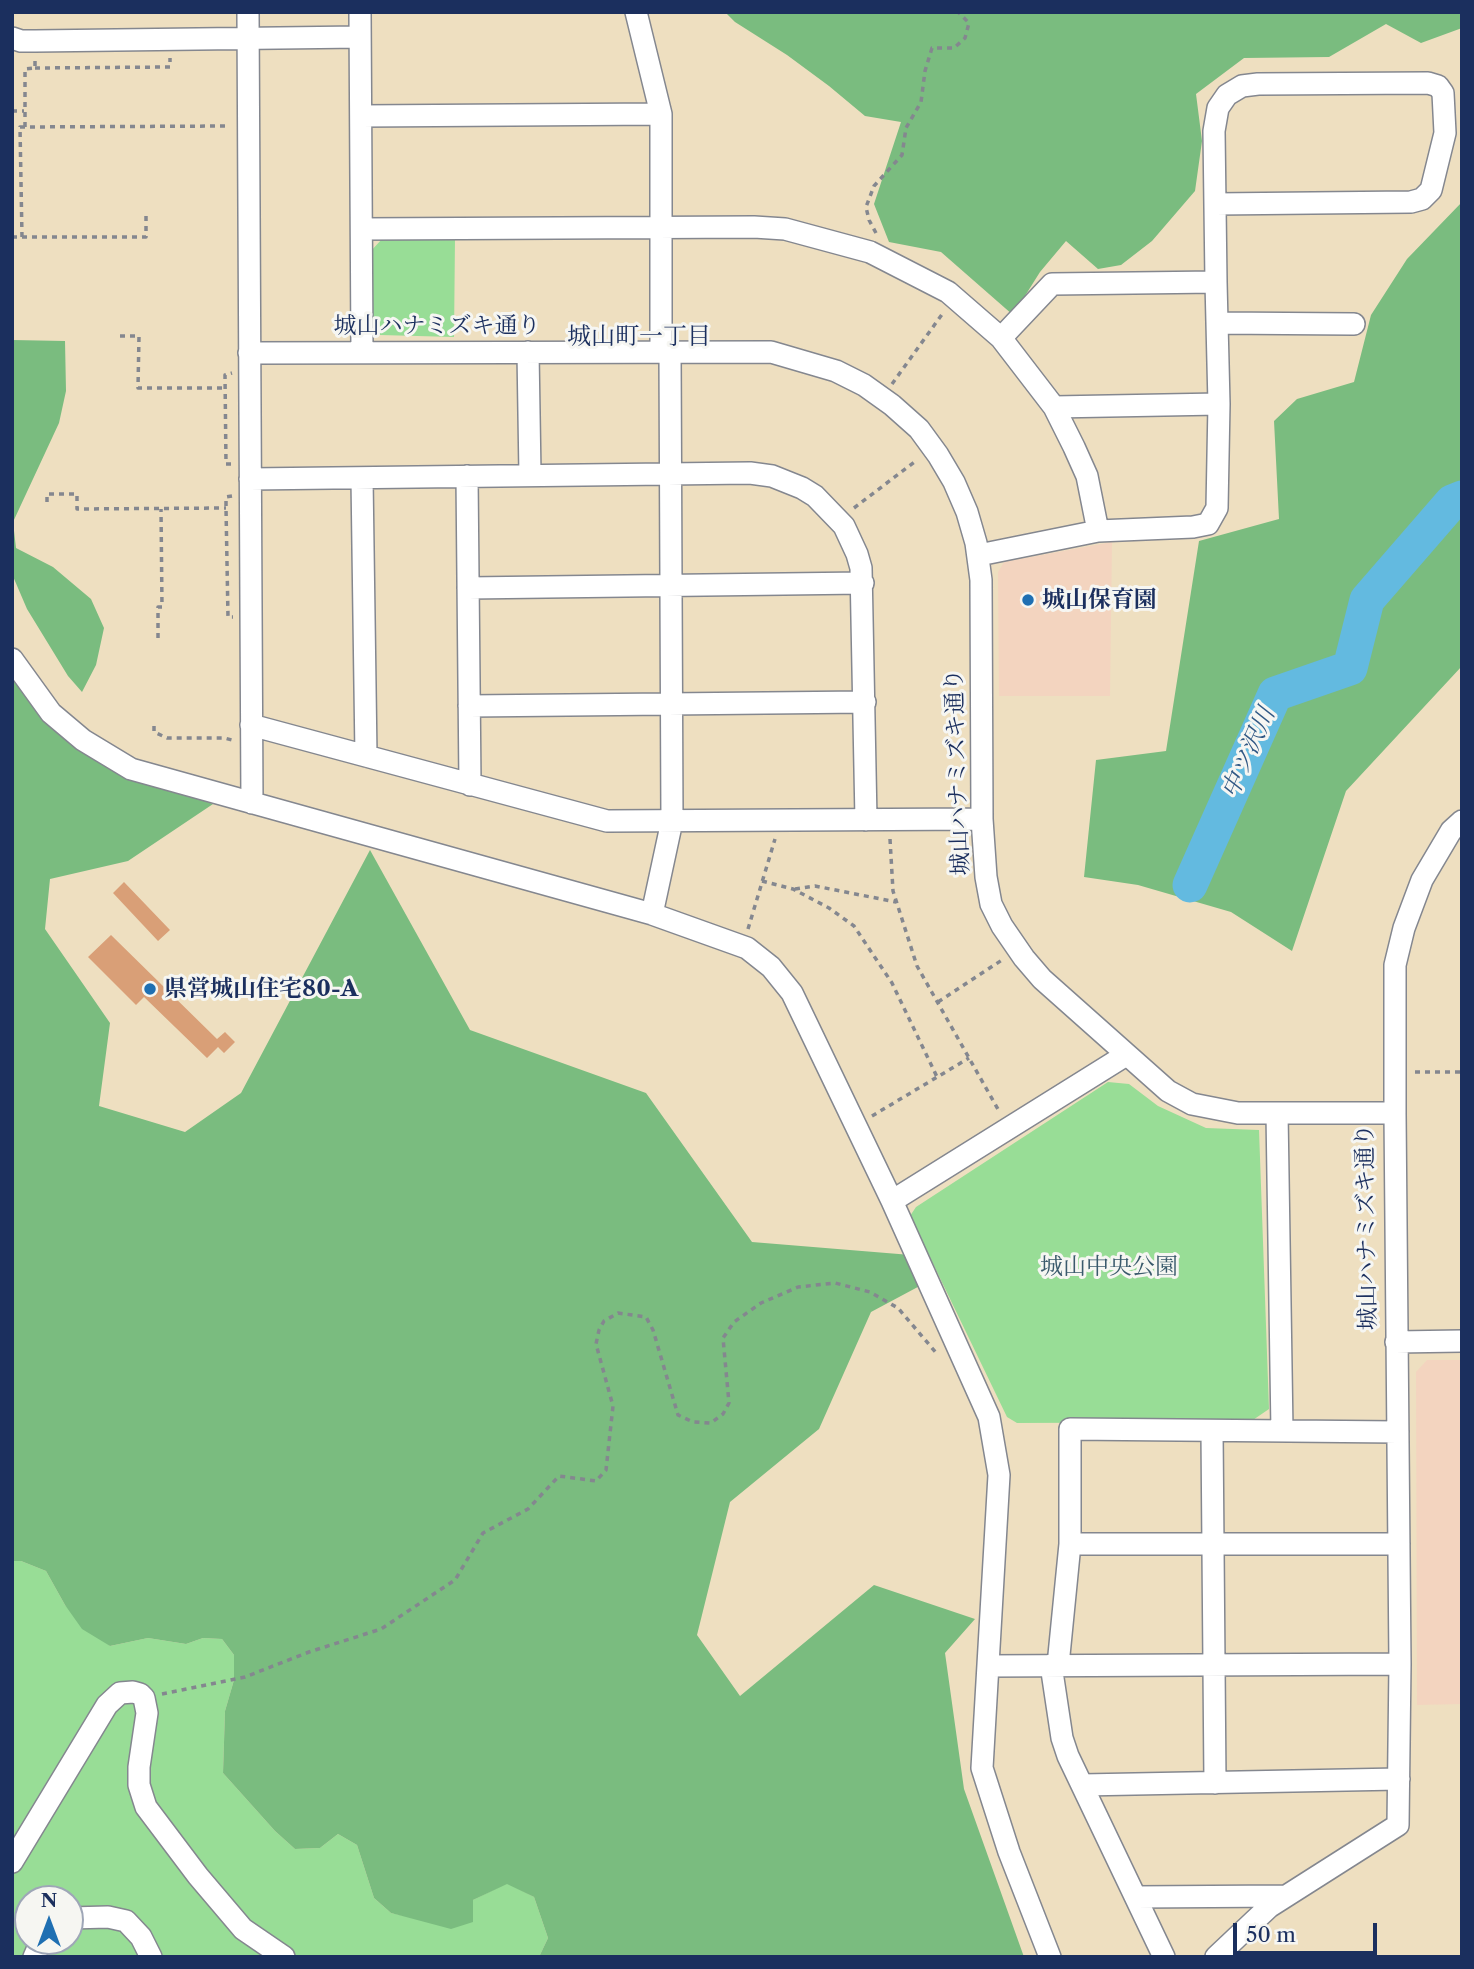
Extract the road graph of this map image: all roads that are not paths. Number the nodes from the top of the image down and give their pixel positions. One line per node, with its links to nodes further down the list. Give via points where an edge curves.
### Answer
1 (248, 12): 6 (street)
2 (360, 12): 4 (street)
3 (636, 12): 7 (street)
4 (360, 37): 6 (street); 8 (street)
5 (12, 38): 6 (street)
6 (248, 38): 19 (street)
7 (661, 114): 8 (street); 10 (street)
8 (361, 116): 11 (street)
9 (1215, 204): 9 (street, via 1218,108 1227,94 1242,86 1428,83 1443,93 1445,133 1432,190 1422,199); 12 (street)
10 (661, 228): 11 (street); 15 (street, via 785,229 839,242 882,257 954,298); 16 (street)
11 (363, 229): 17 (street)
12 (1216, 282): 13 (street); 15 (street, via 1052,284)
13 (1217, 323): 14 (street); 20 (street)
14 (1354, 324)
15 (1001, 338): 21 (street)
16 (665, 351): 18 (street, 城山ハナミズキ通り); 22 (street); 28 (street, 城山ハナミズキ通り, via 771,352 836,371 864,385 919,429 933,448 963,502)
17 (362, 352): 18 (street, 城山ハナミズキ通り); 19 (street, 城山ハナミズキ通り)
18 (528, 352): 23 (street)
19 (249, 353): 26 (street)
20 (1219, 404): 21 (street); 27 (street, via 1217,509 1208,524)
21 (1054, 407): 27 (street, via 1087,476)
22 (670, 474): 23 (street); 29 (street, via 750,472 789,481 815,496 839,520 857,554); 30 (street)
23 (530, 475): 24 (street)
24 (467, 476): 25 (street); 31 (street)
25 (362, 478): 26 (street); 37 (street)
26 (242, 480): 36 (street)
27 (1098, 531): 28 (street)
28 (979, 555): 40 (street, 城山ハナミズキ通り)
29 (863, 583): 30 (street); 33 (street)
30 (670, 586): 31 (street); 34 (street)
31 (468, 588): 35 (street)
32 (12, 659): 39 (street, via 51,713 83,740 131,769)
33 (865, 702): 34 (street); 41 (street)
34 (671, 704): 35 (street); 42 (street)
35 (469, 706): 38 (street)
36 (246, 735): 37 (street); 39 (street)
37 (366, 756): 38 (street)
38 (470, 785): 42 (street, via 607,821)
39 (252, 803): 44 (street)
40 (982, 819): 41 (street); 45 (street, 城山ハナミズキ通り, via 991,904 1002,926 1042,979)
41 (866, 820): 42 (street)
42 (672, 821): 44 (street)
43 (1462, 821): 47 (street, via 1422,880 1395,965)
44 (652, 914): 48 (street, via 743,946 771,967 792,993)
45 (1126, 1055): 46 (street, 城山ハナミズキ通り, via 1168,1091 1192,1104 1238,1113); 48 (street)
46 (1277, 1113): 47 (street, 城山ハナミズキ通り); 52 (street)
47 (1395, 1113): 50 (street, 城山ハナミズキ通り)
48 (892, 1201): 60 (street, via 989,1417 999,1475)
49 (1462, 1341): 50 (street)
50 (1396, 1342): 53 (street, 城山ハナミズキ通り)
51 (1212, 1431): 52 (street); 54 (street, via 1070,1429); 55 (street)
52 (1282, 1431): 53 (street)
53 (1398, 1432): 56 (street, 城山ハナミズキ通り)
54 (1070, 1544): 55 (street); 58 (street)
55 (1213, 1544): 56 (street); 59 (street)
56 (1399, 1544): 57 (street, 城山ハナミズキ通り)
57 (1400, 1664): 59 (street); 61 (street, 城山ハナミズキ通り)
58 (1055, 1665): 59 (street); 60 (street); 63 (street, via 1062,1738)
59 (1214, 1665): 62 (street)
60 (988, 1667): 70 (street, via 982,1768)
61 (1399, 1779): 62 (street); 65 (street, 城山ハナミズキ通り, via 1398,1825)
62 (1215, 1783): 63 (street)
63 (1082, 1785): 66 (street)
64 (12, 1862): 69 (street, via 107,1705 120,1693 133,1692 144,1698 147,1713 139,1767 146,1807 243,1929)
65 (1286, 1896): 66 (street); 72 (street)
66 (1136, 1898): 71 (street)
67 (84, 1918): 68 (street, via 126,1921)
68 (151, 1957)
69 (284, 1957)
70 (1050, 1957)
71 (1164, 1957)
72 (1216, 1957)

